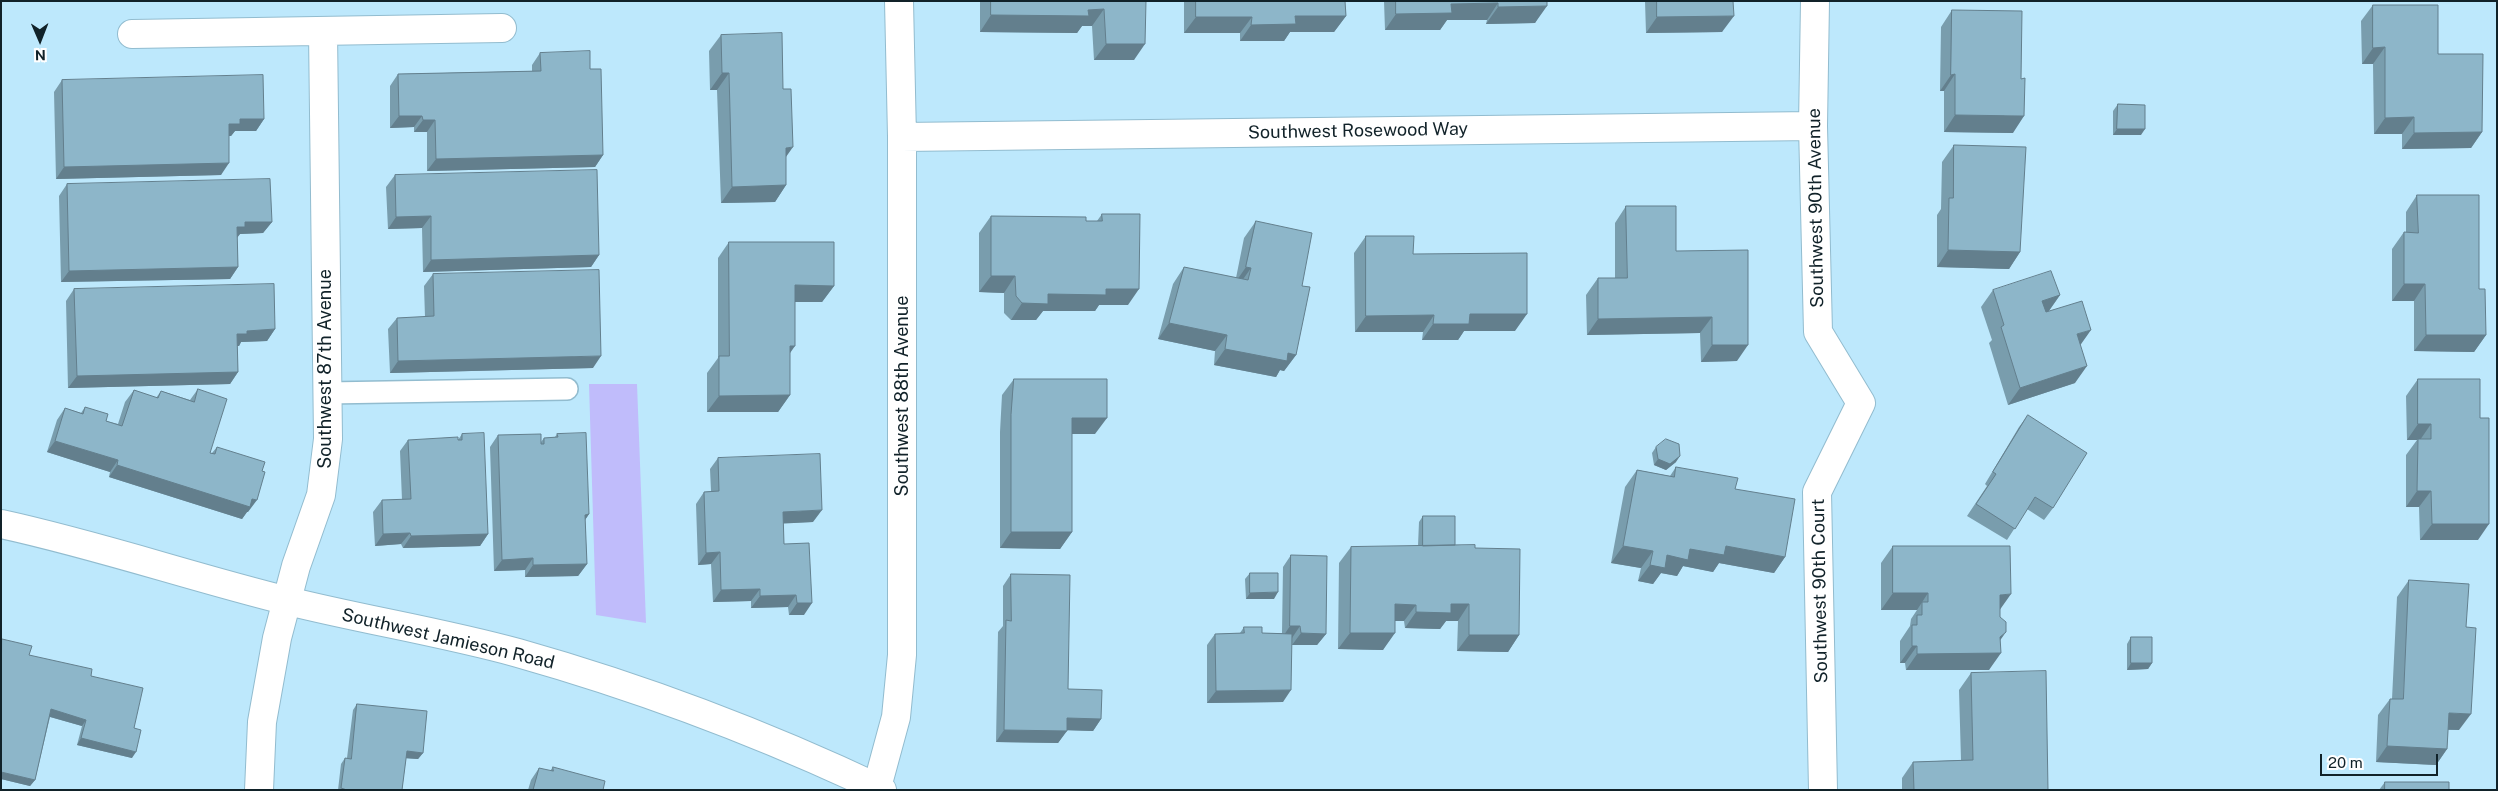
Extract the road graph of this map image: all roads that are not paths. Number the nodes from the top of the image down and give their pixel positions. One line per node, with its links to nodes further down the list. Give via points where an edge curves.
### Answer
1 (899, 1): 7 (street, Southwest 88th Avenue)
2 (1815, 1): 6 (street, Southwest 90th Avenue)
3 (502, 28): 4 (street)
4 (323, 31): 5 (street); 9 (street, Southwest 87th Avenue)
5 (132, 34)
6 (1813, 126): 7 (street, Southwest Rosewood Way); 10 (street, Southwest 90th Avenue, via 1818,332)
7 (902, 137): 13 (street, Southwest 88th Avenue, via 902,655 896,717)
8 (567, 389): 9 (lane)
9 (327, 393): 12 (street, Southwest 87th Avenue, via 328,439 321,495)
10 (1861, 403): 15 (street, Southwest 90th Court, via 1817,492)
11 (1, 524): 12 (street, Southwest Jamieson Road, via 76,540)
12 (286, 600): 13 (street, Southwest Jamieson Road, via 507,651 593,676 738,728); 14 (street, Southwest 87th Avenue, via 262,722)
13 (879, 788)
14 (259, 790)
15 (1823, 790)

